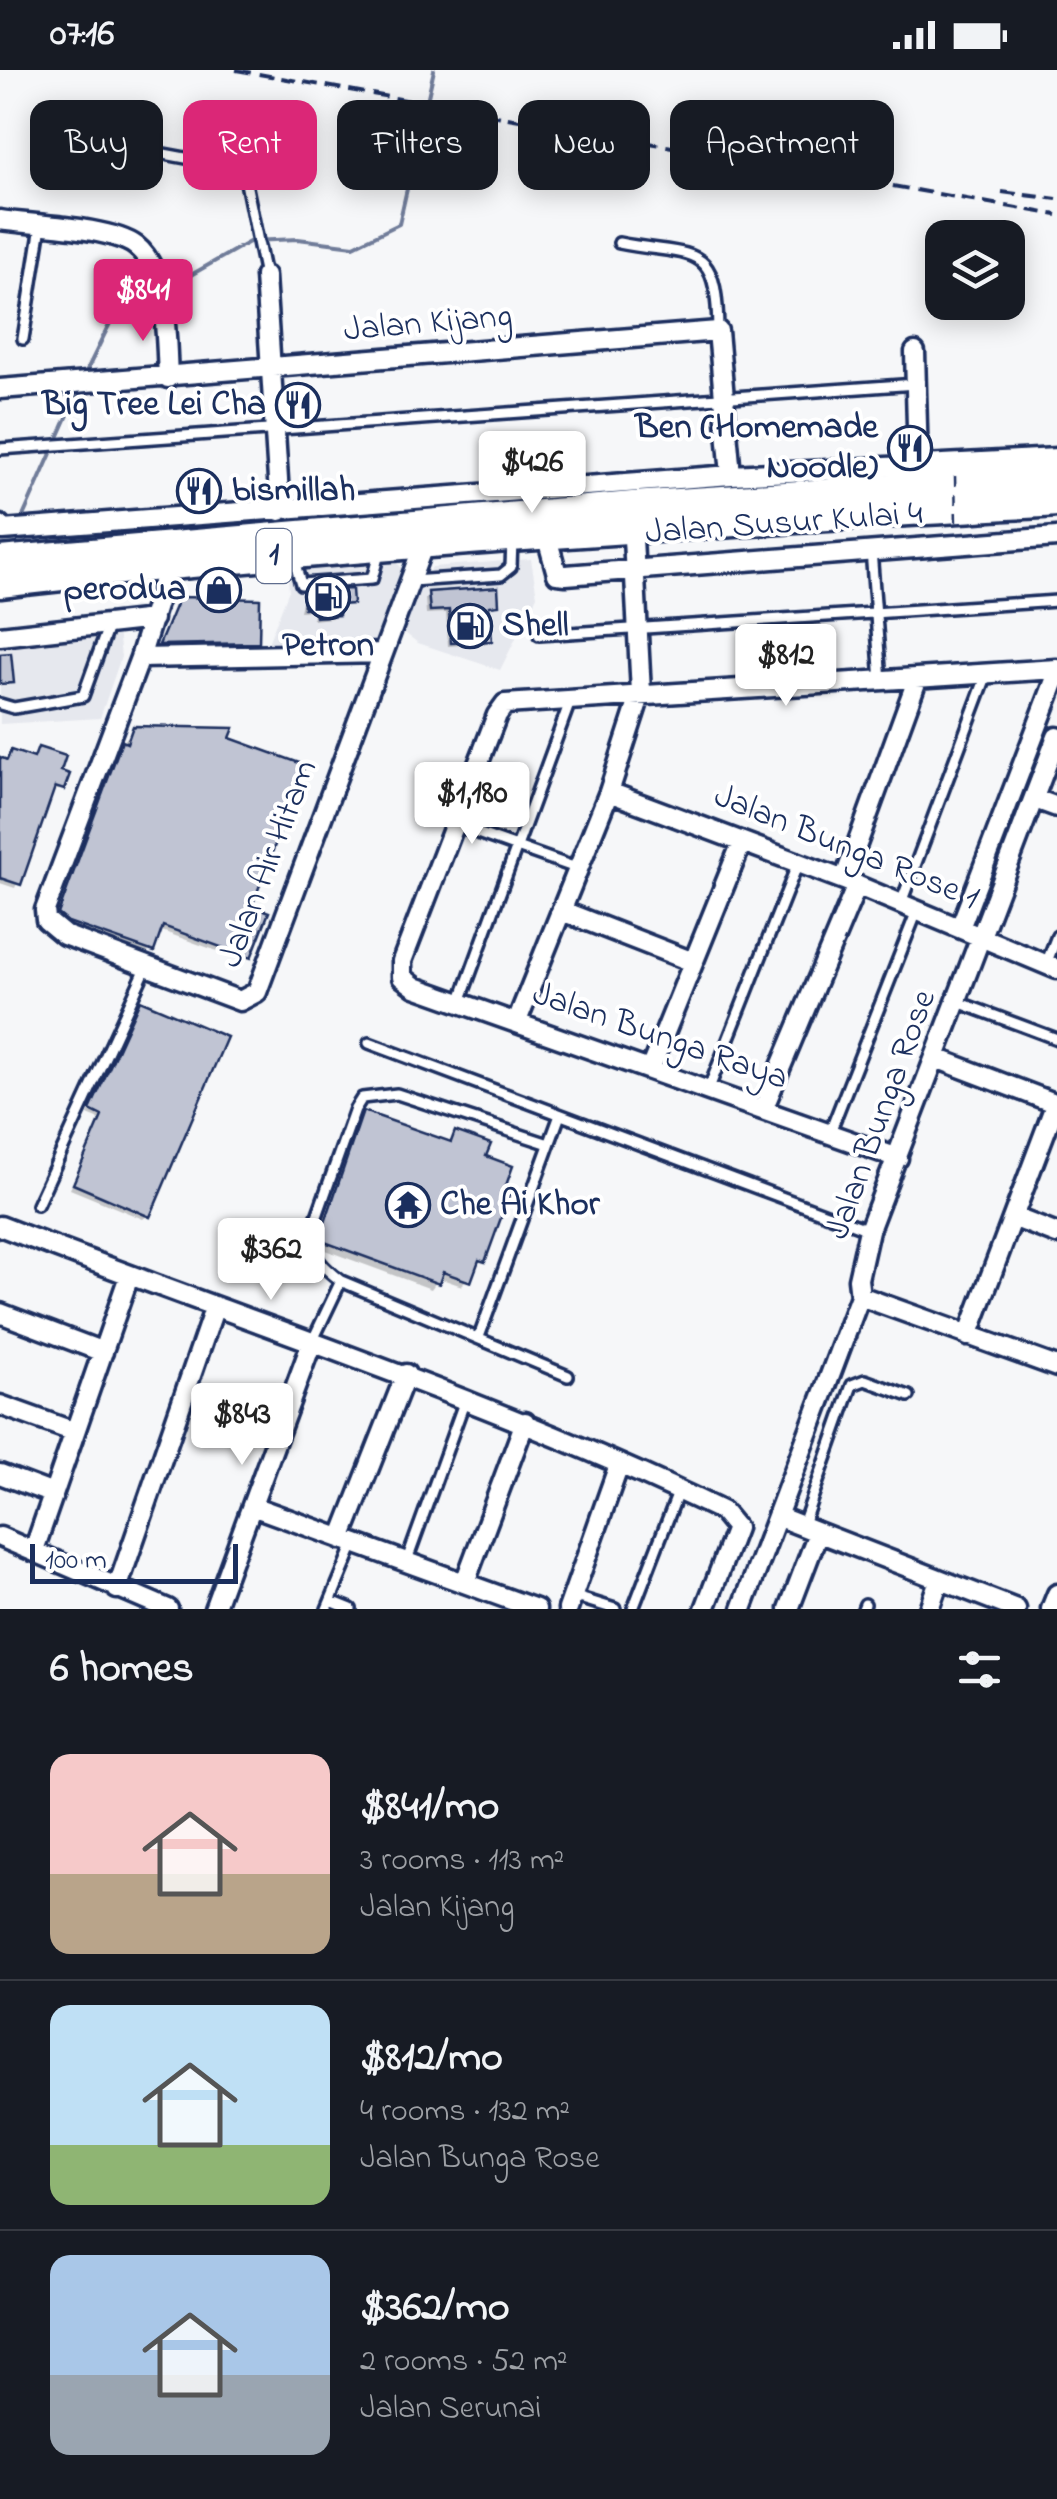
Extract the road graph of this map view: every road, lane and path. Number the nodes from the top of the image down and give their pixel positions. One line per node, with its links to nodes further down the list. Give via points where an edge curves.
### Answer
1 (248, 190): 5 (lane)
2 (0, 220): 3 (street)
3 (41, 226): 7 (lane); 10 (street, via 134,244 164,308)
4 (619, 243): 6 (lane, via 697,254 718,289)
5 (266, 276): 9 (street)
6 (718, 332): 9 (street, Jalan Kijang); 13 (street)
7 (23, 339)
8 (915, 352): 11 (street)
9 (272, 370): 10 (street, Jalan Kijang); 14 (street)
10 (168, 378): 12 (street, Jalan Kijang)
11 (916, 384): 13 (lane); 17 (street)
12 (0, 389)
13 (724, 398): 14 (lane); 18 (street)
14 (276, 431): 15 (lane); 22 (street)
15 (0, 450)
16 (1057, 458): 17 (street)
17 (918, 464): 18 (street)
18 (731, 474): 22 (street)
19 (955, 476): 24 (path, bridge)
20 (1057, 478): 23 (highway, 1)
21 (1057, 502): 23 (highway, 1)
22 (280, 511): 25 (street)
23 (633, 517): 26 (highway, 1); 27 (highway, 1); 33 (street)
24 (956, 525)
25 (2, 527)
26 (427, 534): 28 (highway, 1); 31 (highway, 1); 31 (highway, 1, via 381,548); 34 (street, Jalan Air Hitam)
27 (546, 534): 28 (highway, 1); 33 (street, Jalan Susur Kulai 4, via 558,574)
28 (512, 538): 34 (lane, via 512,566 500,575)
29 (1057, 538): 30 (street, Jalan Susur Kulai 4)
30 (870, 550): 33 (street, Jalan Susur Kulai 4); 37 (lane)
31 (172, 554): 32 (highway, 1); 35 (highway, 1); 38 (street)
32 (0, 561)
33 (632, 567): 40 (street)
34 (409, 581): 43 (street, Jalan Air Hitam)
35 (0, 582)
36 (1057, 601): 37 (lane)
37 (876, 612): 40 (lane); 48 (lane)
38 (153, 619): 39 (street); 44 (street)
39 (109, 624): 42 (street); 51 (lane, via 83,696 14,708)
40 (637, 626): 41 (lane); 49 (street)
41 (540, 634)
42 (0, 636)
43 (383, 653): 44 (street); 69 (street, Jalan Air Hitam, via 257,992 231,1001)
44 (140, 658): 69 (street, Jalan Air Hitam, via 46,920 51,928)
45 (1057, 672): 46 (street); 64 (street)
46 (987, 674): 47 (street); 62 (lane)
47 (917, 680): 48 (street); 61 (street)
48 (881, 681): 49 (street)
49 (641, 693): 50 (street); 53 (street)
50 (572, 697): 56 (street, via 505,704); 58 (lane)
51 (0, 704)
52 (1057, 737): 54 (street, Jalan Bunga Rose)
53 (610, 792): 57 (street, Jalan Bunga Rose 1); 60 (street)
54 (1035, 798): 55 (street); 66 (street, Jalan Bunga Rose)
55 (1057, 807)
56 (455, 825): 58 (lane); 70 (street, Jalan Bunga Raya, via 402,961 402,977)
57 (742, 842): 59 (street, Jalan Bunga Rose 1); 67 (street)
58 (520, 848): 60 (lane); 70 (lane)
59 (798, 862): 61 (street, Jalan Bunga Rose 1); 77 (lane)
60 (579, 869): 63 (street)
61 (851, 882): 62 (street, Jalan Bunga Rose 1); 79 (street)
62 (909, 906): 64 (street, Jalan Bunga Rose 1); 81 (lane)
63 (562, 912): 67 (street); 72 (street)
64 (960, 928): 66 (street, Jalan Bunga Rose 1)
65 (1057, 936): 68 (lane)
66 (983, 938): 68 (street, Jalan Bunga Rose 1); 71 (street, Jalan Bunga Rose)
67 (694, 962): 76 (street)
68 (1051, 966)
69 (146, 968): 84 (lane)
70 (460, 1002): 72 (street, Jalan Bunga Raya)
71 (958, 1002): 73 (lane); 75 (street, Jalan Bunga Rose)
72 (517, 1021): 76 (street, Jalan Bunga Raya)
73 (1057, 1039)
74 (369, 1043): 80 (lane)
75 (936, 1058): 78 (street); 83 (street, Jalan Bunga Rose)
76 (651, 1067): 77 (street, Jalan Bunga Raya)
77 (709, 1088): 79 (street, Jalan Bunga Raya)
78 (1056, 1104): 85 (street)
79 (764, 1107): 81 (street, Jalan Bunga Raya)
80 (560, 1114): 82 (lane); 87 (lane)
81 (830, 1132): 83 (street, Jalan Bunga Raya)
82 (549, 1144): 90 (lane, via 396,1094 362,1098 310,1236 310,1248); 95 (lane)
83 (898, 1158): 87 (street, Jalan Bunga Rose)
84 (37, 1205)
85 (1013, 1217): 88 (street); 94 (street)
86 (0, 1226): 89 (street)
87 (870, 1230): 91 (street, Jalan Bunga Rose)
88 (1057, 1234)
89 (129, 1276): 92 (street); 97 (street)
90 (341, 1281): 95 (lane); 96 (lane)
91 (860, 1296): 94 (street); 111 (street, Jalan Bunga Rose)
92 (214, 1308): 96 (street); 119 (street)
93 (0, 1313): 97 (street)
94 (968, 1336): 98 (street)
95 (479, 1338): 100 (lane)
96 (312, 1342): 99 (street); 110 (street)
97 (103, 1352): 105 (street)
98 (1057, 1367)
99 (406, 1374): 102 (street); 114 (street)
100 (568, 1376)
101 (908, 1396): 112 (lane, via 865,1380 852,1384)
102 (466, 1397): 104 (street); 116 (lane)
103 (0, 1405): 105 (street)
104 (525, 1422): 106 (street); 118 (street)
105 (76, 1432): 109 (street)
106 (618, 1465): 108 (street); 121 (street)
107 (0, 1474): 109 (street)
108 (679, 1490): 128 (lane); 129 (street, via 722,1512 736,1528)
109 (53, 1494): 115 (street)
110 (252, 1506): 114 (street); 124 (street)
111 (779, 1517): 112 (street); 130 (street, Jalan Bunga Rose)
112 (810, 1530): 117 (street); 131 (street)
113 (0, 1537): 115 (street)
114 (348, 1542): 116 (street); 122 (lane)
115 (34, 1550): 119 (street)
116 (406, 1562): 118 (street)
117 (940, 1580): 132 (street); 133 (street)
118 (466, 1582): 126 (street)
119 (117, 1589): 123 (street)
120 (1057, 1594): 134 (street)
121 (571, 1602): 127 (lane)
122 (329, 1605): 125 (lane)
123 (168, 1609)
124 (214, 1609)
125 (351, 1609)
126 (536, 1609)
127 (615, 1609)
128 (632, 1609)
129 (705, 1609)
130 (742, 1609)
131 (789, 1609)
132 (930, 1609)
133 (1016, 1609)
134 (1051, 1609)

